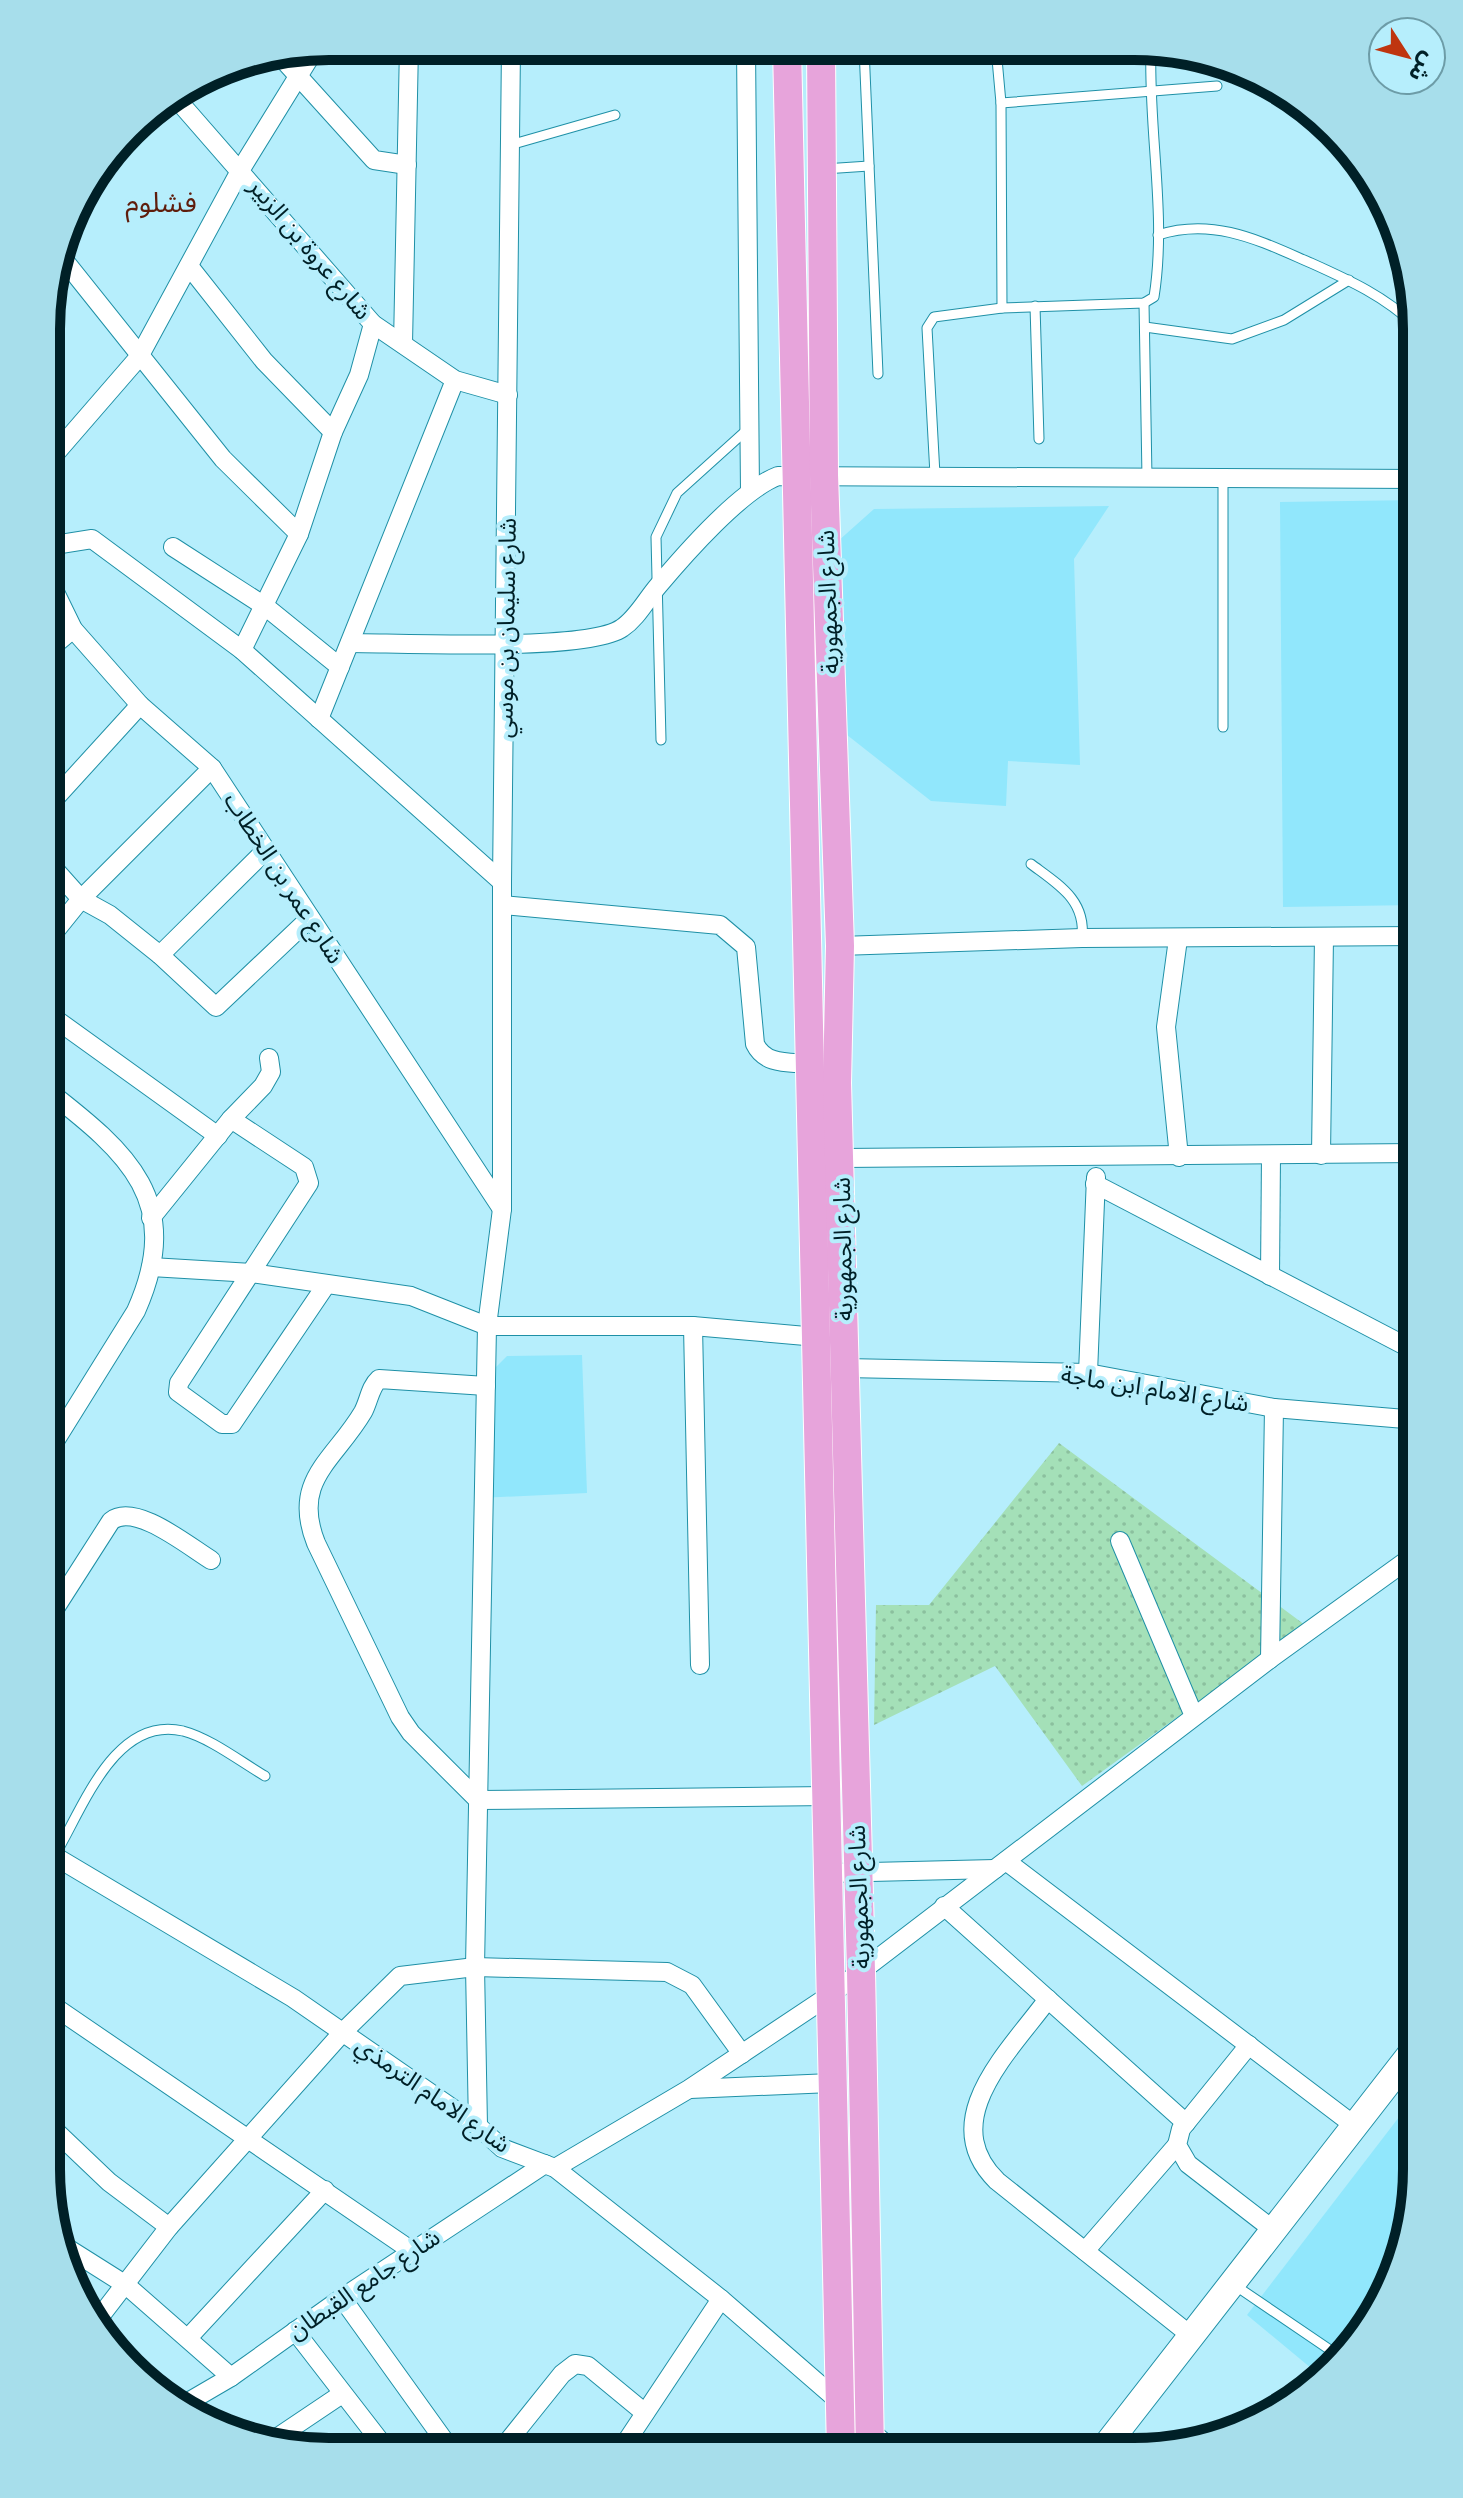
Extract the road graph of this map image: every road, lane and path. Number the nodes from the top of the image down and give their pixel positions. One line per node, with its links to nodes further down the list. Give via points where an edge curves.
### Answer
1 (409, 60): 18 (street)
2 (511, 60): 17 (street, شارع سليمان بن موسي)
3 (746, 60): 37 (street)
4 (787, 60): 41 (main road, شارع الجمهورية)
5 (821, 60): 21 (main road, شارع الجمهورية)
6 (865, 60): 19 (lane)
7 (997, 60): 14 (lane)
8 (309, 61): 11 (street)
9 (1150, 61): 13 (lane)
10 (288, 63): 11 (street)
11 (301, 76): 18 (street, via 374,160); 20 (street)
12 (1217, 86): 13 (lane)
13 (1149, 92): 14 (lane); 22 (lane)
14 (1001, 103): 28 (lane)
15 (182, 104): 20 (street, شارع عروة بن الزبير)
16 (615, 115): 17 (lane)
17 (510, 145): 36 (street, شارع سليمان بن موسي)
18 (407, 165): 32 (street)
19 (869, 166): 21 (lane); 34 (lane)
20 (241, 169): 24 (street); 30 (street, شارع عروة بن الزبير)
21 (823, 169): 42 (main road, شارع الجمهورية)
22 (1158, 235): 25 (lane, via 1181,228 1247,234); 26 (lane, via 1154,297)
23 (68, 265): 33 (street)
24 (189, 266): 33 (street); 38 (street, via 264,361)
25 (1349, 280): 29 (lane); 31 (lane, via 1284,320 1232,339)
26 (1144, 303): 27 (lane); 31 (lane)
27 (1035, 306): 28 (lane); 39 (lane)
28 (1002, 308): 43 (lane, via 929,322)
29 (1402, 313)
30 (373, 324): 32 (street, شارع عروة بن الزبير); 38 (street, via 359,375)
31 (1145, 327): 44 (lane)
32 (403, 344): 35 (street, شارع عروة بن الزبير)
33 (139, 357): 40 (street); 48 (street, via 223,459)
34 (878, 374)
35 (455, 380): 36 (street, شارع عروة بن الزبير); 56 (street)
36 (508, 395): 57 (street, شارع سليمان بن موسي)
37 (749, 428): 47 (street); 51 (lane, via 703,466 666,511 656,537)
38 (333, 432): 48 (street)
39 (1039, 439)
40 (60, 448)
41 (794, 474): 42 (street); 47 (street); 82 (main road, شارع الجمهورية)
42 (824, 475): 43 (street); 78 (main road, شارع الجمهورية)
43 (935, 475): 44 (street)
44 (1147, 478): 45 (street)
45 (1223, 478): 46 (street); 62 (lane)
46 (1403, 479)
47 (750, 491): 51 (street)
48 (299, 534): 53 (street)
49 (60, 544): 58 (street, via 92,539)
50 (173, 547): 53 (street)
51 (659, 585): 57 (street, via 614,634); 63 (lane)
52 (60, 602): 54 (street, شارع عمر بن الخطاب)
53 (266, 607): 58 (street); 59 (street)
54 (73, 629): 55 (street); 60 (street, شارع عمر بن الخطاب)
55 (60, 640)
56 (350, 643): 57 (street); 59 (street)
57 (506, 644): 69 (street, شارع سليمان بن موسي)
58 (242, 650): 61 (street)
59 (340, 667): 61 (street)
60 (140, 705): 64 (street, شارع عمر بن الخطاب); 65 (street)
61 (319, 719): 69 (street)
62 (1223, 727)
63 (661, 740)
64 (212, 768): 66 (street, شارع عمر بن الخطاب); 70 (street)
65 (60, 793)
66 (266, 850): 72 (street, شارع عمر بن الخطاب); 79 (street)
67 (1031, 864): 76 (lane, via 1076,901)
68 (60, 875): 70 (street)
69 (502, 882): 71 (street, شارع سليمان بن موسي)
70 (81, 899): 73 (street); 79 (street)
71 (502, 905): 82 (street, via 720,925 746,947 760,1054); 93 (street, شارع سليمان بن موسي)
72 (310, 918): 79 (street, via 216,1007); 93 (street, شارع عمر بن الخطاب)
73 (60, 925)
74 (1403, 936): 75 (street)
75 (1324, 937): 77 (street); 88 (street)
76 (1082, 938): 77 (street); 78 (street)
77 (1178, 939): 89 (street, via 1166,1027)
78 (840, 946): 90 (main road, شارع الجمهورية, via 837,1083)
79 (160, 955)
80 (60, 1022): 85 (street)
81 (269, 1058): 84 (street, via 266,1083)
82 (808, 1064): 101 (main road, شارع الجمهورية)
83 (60, 1101): 94 (street, via 120,1149 140,1181)
84 (231, 1119): 85 (street); 96 (street, via 304,1167 309,1177 307,1189)
85 (218, 1136): 94 (street)
86 (1403, 1153): 88 (street)
87 (1271, 1155): 88 (street); 89 (street); 97 (street)
88 (1321, 1155)
89 (1179, 1157): 91 (street)
90 (842, 1158): 91 (street); 103 (main road, شارع الجمهورية)
91 (1098, 1158): 92 (street)
92 (1095, 1184): 97 (street); 104 (street)
93 (502, 1209): 99 (street, شارع سليمان بن موسي)
94 (151, 1218): 95 (street)
95 (151, 1267): 96 (street); 108 (street, via 136,1311)
96 (252, 1273): 98 (street); 98 (street, via 178,1386 180,1394 225,1426 234,1422)
97 (1270, 1276): 102 (street)
98 (326, 1285): 99 (street, via 411,1296)
99 (487, 1326): 100 (street); 105 (street, شارع سليمان بن موسي)
100 (693, 1326): 101 (street); 114 (street)
101 (817, 1337): 103 (street); 117 (main road, شارع الجمهورية)
102 (1402, 1344)
103 (845, 1368): 104 (street, شارع الامام ابن ماجة); 122 (main road, شارع الجمهورية)
104 (1088, 1373): 106 (street, شارع الامام ابن ماجة)
105 (486, 1386): 118 (street, شارع سليمان بن موسي); 118 (street, via 379,1379 307,1499 307,1521 316,1543 400,1717)
106 (1274, 1408): 107 (street, شارع الامام ابن ماجة); 113 (street)
107 (1402, 1419)
108 (60, 1433)
109 (1120, 1541): 115 (street)
110 (211, 1560): 112 (street, via 140,1517 121,1515 111,1521)
111 (1402, 1564): 113 (street, شارع جامع القبطان)
112 (60, 1601)
113 (1270, 1659): 115 (street, شارع جامع القبطان)
114 (700, 1665)
115 (1194, 1716): 121 (street, شارع جامع القبطان)
116 (265, 1776): 119 (lane, via 186,1732 160,1729 141,1734 115,1753)
117 (829, 1796): 118 (street); 123 (main road, شارع الجمهورية)
118 (478, 1800): 125 (street, شارع سليمان بن موسي)
119 (60, 1838)
120 (60, 1859): 130 (street, شارع الامام الترمذي, via 293,1998)
121 (1000, 1865): 122 (street); 124 (street, شارع جامع القبطان); 131 (street)
122 (857, 1872): 123 (street); 126 (main road, شارع الجمهورية)
123 (829, 1873): 127 (main road, شارع الجمهورية)
124 (944, 1906): 126 (street, شارع جامع القبطان); 128 (street)
125 (475, 1967): 130 (street, via 400,1976); 132 (street, via 677,1975 692,1985); 137 (street, شارع سليمان بن موسي)
126 (861, 1971): 127 (street, شارع جامع القبطان); 170 (main road, شارع الجمهورية)
127 (830, 1995): 132 (street, شارع جامع القبطان); 134 (main road, شارع الجمهورية)
128 (1048, 1999): 136 (street); 148 (street, via 983,2088 972,2130 974,2144 987,2170)
129 (60, 2010): 140 (street)
130 (342, 2033): 137 (street, شارع الامام الترمذي); 140 (street)
131 (1249, 2045): 136 (street); 138 (street)
132 (742, 2054): 135 (street, شارع جامع القبطان)
133 (1402, 2065): 138 (main road)
134 (831, 2083): 135 (street); 161 (main road, شارع الجمهورية)
135 (689, 2089): 142 (street, شارع جامع القبطان)
136 (1186, 2123): 141 (street)
137 (478, 2126): 142 (street, شارع الامام الترمذي, via 502,2148)
138 (1355, 2126): 145 (main road)
139 (60, 2135): 144 (street, via 109,2182)
140 (250, 2139): 143 (street); 144 (street)
141 (1177, 2145): 145 (street, via 1188,2164); 148 (street)
142 (550, 2166): 147 (street, شارع جامع القبطان); 152 (street, شارع الامام الترمذي)
143 (325, 2190): 147 (street); 156 (street)
144 (169, 2227): 150 (street)
145 (1272, 2229): 149 (main road)
146 (73, 2251): 150 (street)
147 (412, 2251): 151 (street, شارع جامع القبطان)
148 (1085, 2251): 155 (street)
149 (1230, 2282): 155 (main road); 157 (lane)
150 (126, 2285): 153 (street); 156 (street)
151 (342, 2298): 154 (street, شارع جامع القبطان); 165 (street)
152 (721, 2299): 161 (street, شارع الامام الترمذي); 162 (street)
153 (103, 2314)
154 (295, 2331): 158 (street, شارع جامع القبطان); 159 (street)
155 (1189, 2334): 171 (main road)
156 (188, 2338): 158 (street)
157 (1331, 2351)
158 (231, 2377): 160 (street, شارع جامع القبطان)
159 (342, 2394): 163 (street); 164 (street)
160 (191, 2400)
161 (840, 2401): 168 (main road, شارع الجمهورية); 169 (street, شارع الامام الترمذي)
162 (645, 2413): 166 (street, via 588,2366 575,2364); 167 (street)
163 (283, 2434)
164 (377, 2438)
165 (442, 2438)
166 (511, 2438)
167 (629, 2438)
168 (841, 2438)
169 (868, 2438)
170 (870, 2438)
171 (1111, 2438)

